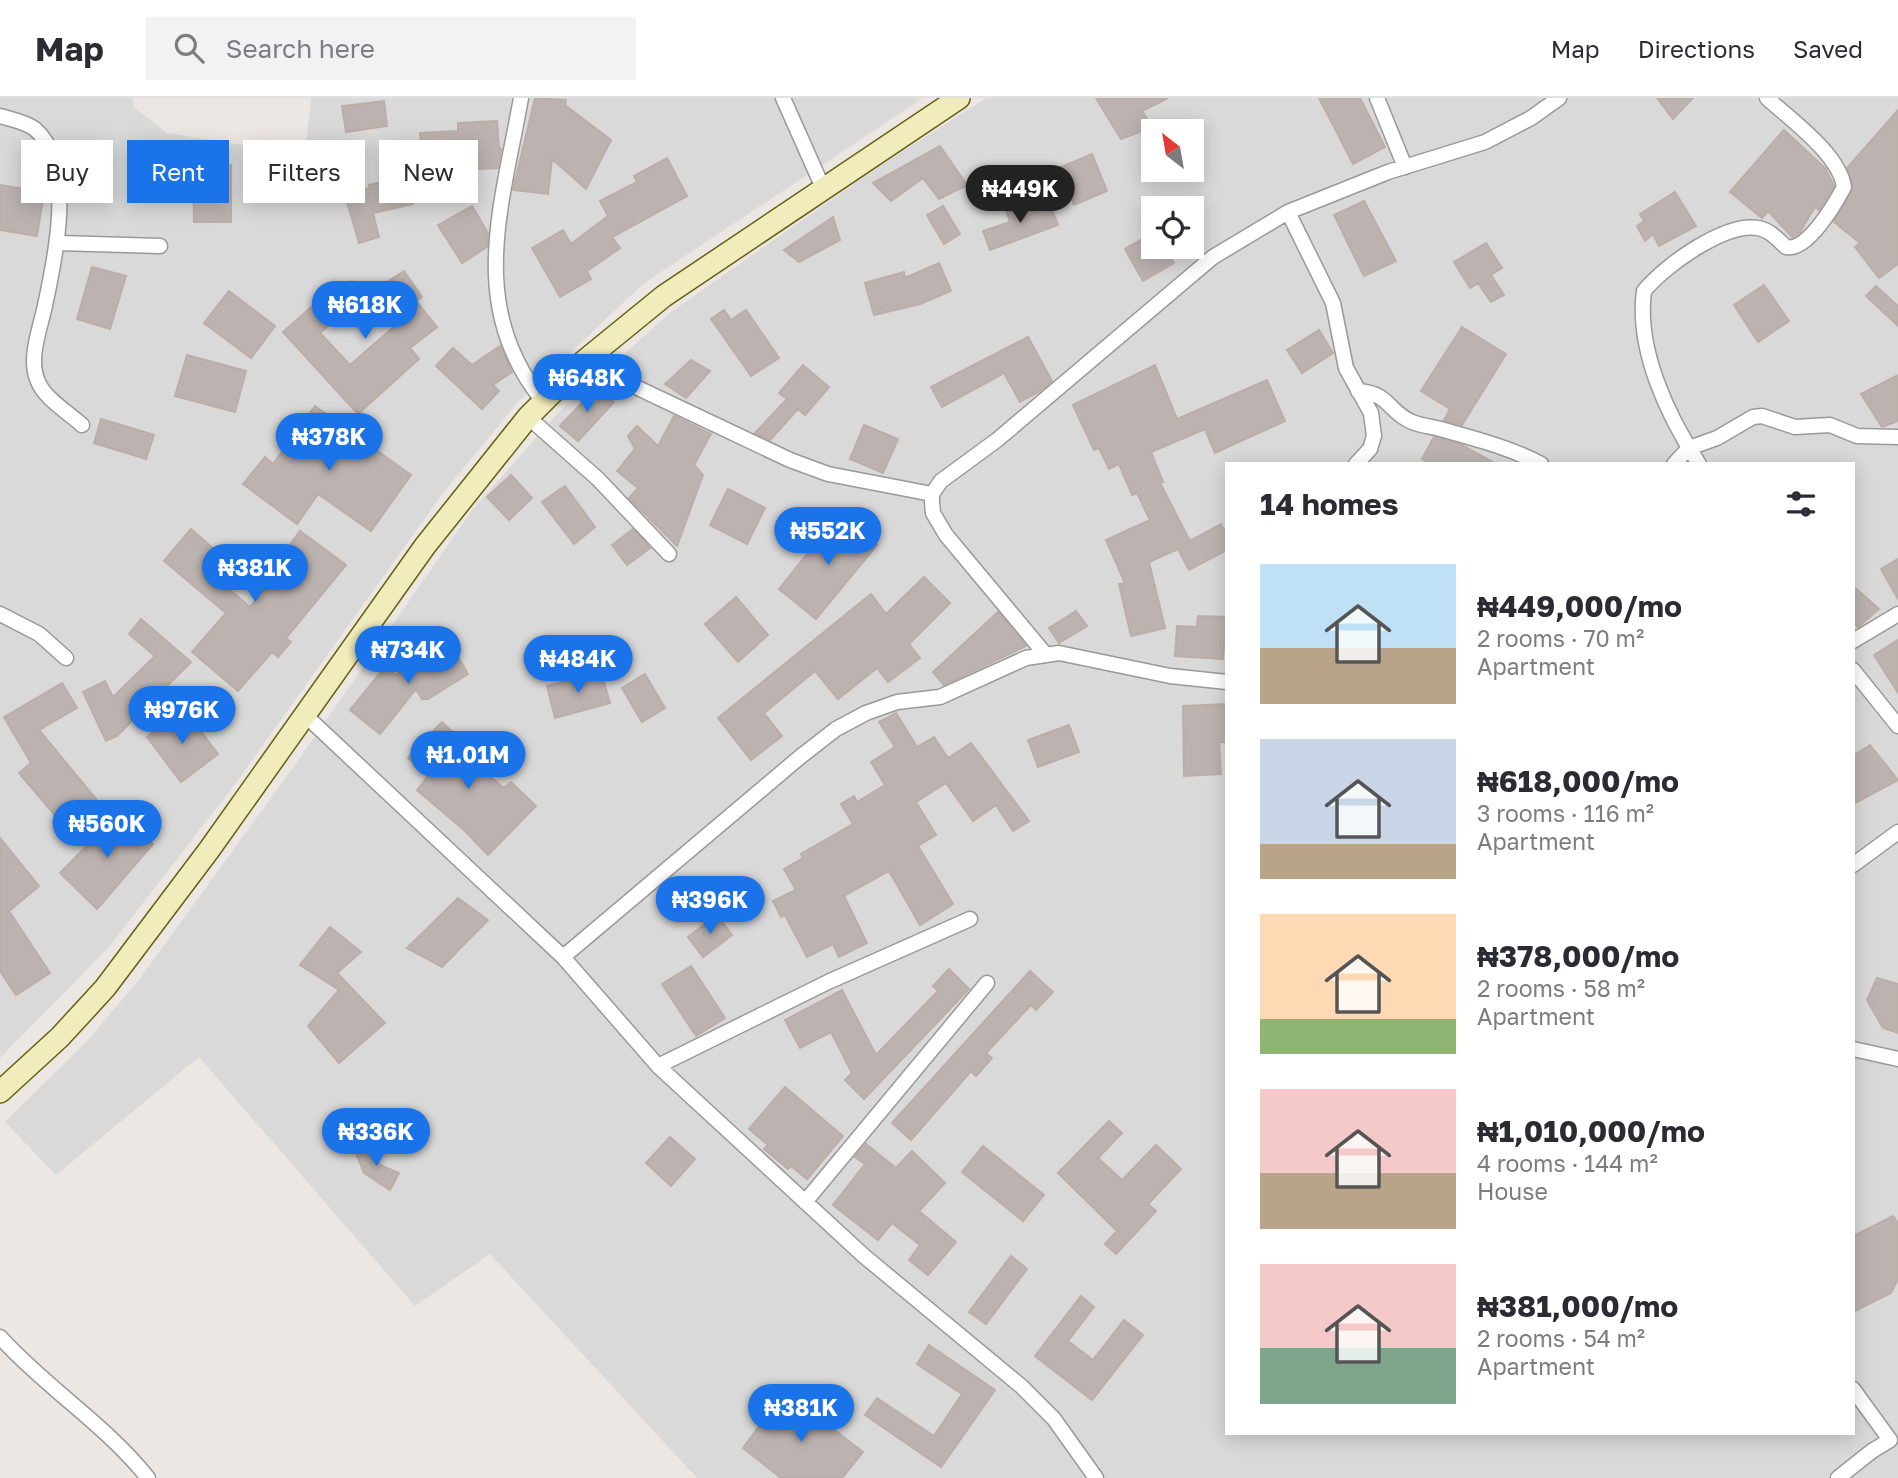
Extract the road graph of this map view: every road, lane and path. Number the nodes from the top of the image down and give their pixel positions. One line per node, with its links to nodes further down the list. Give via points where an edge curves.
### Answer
1 (521, 98): 15 (street, via 495,247 497,300 505,338 526,380)
2 (783, 98): 9 (street)
3 (959, 98): 9 (street)
4 (1377, 98): 8 (street)
5 (1559, 98): 8 (street, via 1485,142)
6 (1767, 98): 19 (street, via 1831,158 1844,187 1797,246 1786,247 1768,231 1737,231 1699,247 1658,273 1644,291 1650,355 1662,394)
7 (0, 116): 11 (street, via 35,129 46,144 57,172)
8 (1405, 167): 10 (street)
9 (823, 188): 13 (street, via 664,296)
10 (1288, 212): 14 (street, via 1333,303 1346,368); 24 (street, via 1213,257)
11 (58, 243): 12 (street); 17 (street, via 37,342 37,379)
12 (160, 246)
13 (583, 362): 15 (street); 24 (street, via 790,460 828,474)
14 (1358, 391): 20 (street, via 1371,413 1374,436); 21 (street, via 1385,398 1414,423 1467,436)
15 (544, 401): 16 (street)
16 (527, 417): 25 (street, via 598,480); 33 (street, via 425,546)
17 (82, 425)
18 (1898, 436): 19 (street, via 1857,436 1830,425 1796,426 1762,416)
19 (1689, 448): 22 (street); 23 (street)
20 (1358, 462)
21 (1536, 462)
22 (1676, 462)
23 (1698, 462)
24 (932, 494): 29 (street, via 933,513 946,535)
25 (669, 554)
26 (0, 614): 30 (street, via 39,634)
27 (1898, 614): 28 (street)
28 (1855, 640)
29 (1046, 655): 32 (street, via 1059,653 1170,676); 38 (street, via 1004,666 940,697 897,702 866,713 836,730)
30 (66, 658)
31 (1855, 672): 34 (street)
32 (1225, 682)
33 (306, 716): 38 (street); 43 (street, via 105,988)
34 (1898, 726)
35 (1898, 832): 36 (street)
36 (1855, 864)
37 (970, 919): 42 (street, via 828,982)
38 (563, 957): 42 (street)
39 (987, 983): 44 (street)
40 (1855, 1049): 41 (street)
41 (1898, 1059)
42 (658, 1066): 44 (street)
43 (0, 1092)
44 (805, 1202): 49 (street, via 1021,1386 1054,1419)
45 (0, 1337): 48 (street, via 115,1441)
46 (1855, 1391): 47 (street)
47 (1894, 1438): 50 (street)
48 (148, 1478)
49 (1096, 1478)
50 (1838, 1478)

